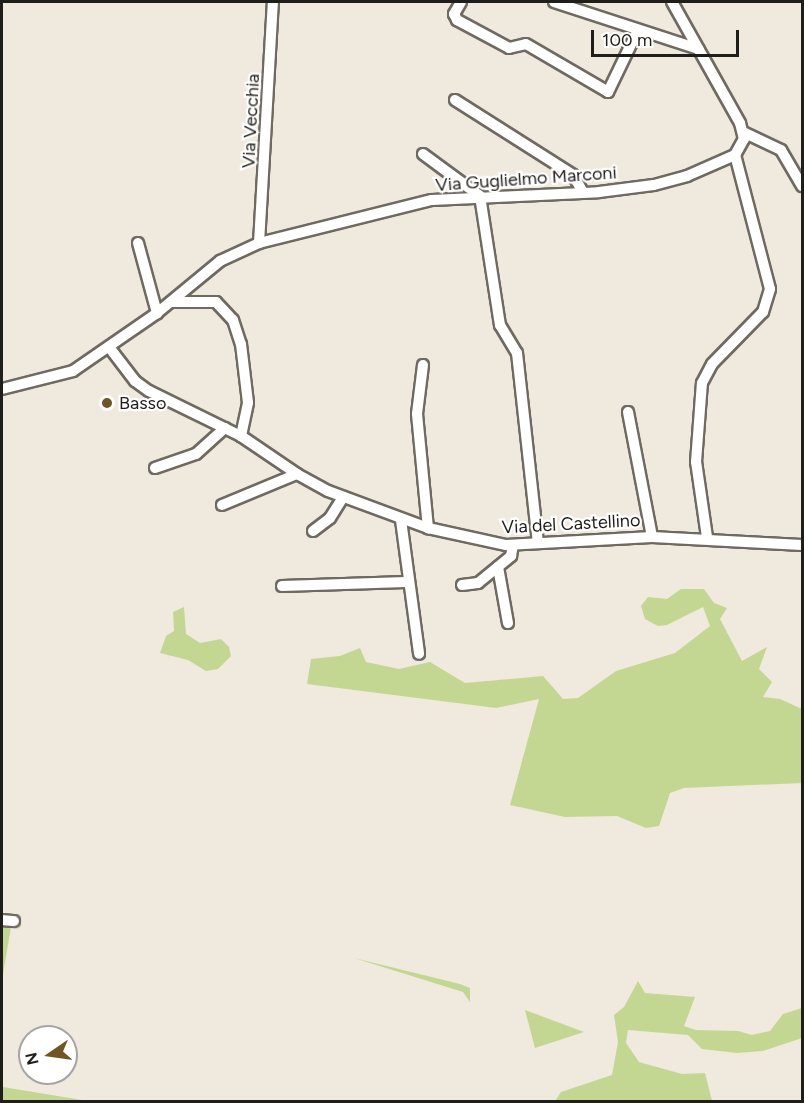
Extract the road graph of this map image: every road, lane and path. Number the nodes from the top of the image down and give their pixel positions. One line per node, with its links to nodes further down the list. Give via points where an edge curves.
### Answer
1 (273, 2): 15 (street, Via Vecchia)
2 (461, 2): 5 (street, via 454,14 458,20 509,48 526,44 608,93)
3 (554, 2): 5 (street)
4 (672, 2): 6 (street)
5 (638, 30): 6 (street)
6 (699, 49): 8 (street)
7 (455, 100): 12 (street, via 573,175)
8 (743, 132): 10 (street, via 742,146); 11 (street, via 782,150)
9 (423, 154): 13 (street)
10 (735, 155): 12 (street, Via Guglielmo Marconi, via 670,181); 32 (street, via 770,289 763,312 708,368 702,383 696,462)
11 (802, 186)
12 (583, 192): 13 (street, Via Guglielmo Marconi)
13 (480, 195): 15 (street, Via Guglielmo Marconi, via 411,204); 33 (street, via 500,325 517,353)
14 (138, 243): 17 (street)
15 (259, 243): 16 (street, Via Guglielmo Marconi, via 220,261)
16 (171, 302): 17 (street, Via Guglielmo Marconi); 23 (street, via 216,302 233,320 242,344 248,403)
17 (157, 313): 18 (street, Via Guglielmo Marconi)
18 (107, 349): 20 (street, Via Guglielmo Marconi, via 60,377); 22 (street, Via del Castellino, via 141,386)
19 (423, 365): 29 (street, via 417,414)
20 (2, 389)
21 (628, 412): 31 (street)
22 (225, 428): 23 (street, Via del Castellino); 24 (street, via 196,454)
23 (241, 436): 25 (street, Via del Castellino)
24 (155, 468)
25 (297, 474): 26 (street, Via del Castellino); 27 (street)
26 (343, 497): 28 (street, Via del Castellino); 30 (street, via 330,518)
27 (222, 505)
28 (400, 520): 29 (street, Via del Castellino); 37 (street)
29 (428, 528): 35 (street, Via del Castellino)
30 (313, 531)
31 (652, 537): 32 (street, Via del Castellino); 33 (street, Via del Castellino)
32 (707, 537): 34 (street, Via del Castellino)
33 (538, 543): 35 (street, Via del Castellino)
34 (802, 544)
35 (513, 545): 36 (street, via 511,556)
36 (498, 567): 38 (street, via 478,583); 40 (street)
37 (406, 582): 39 (street); 41 (street)
38 (462, 585)
39 (282, 586)
40 (508, 622)
41 (419, 654)
42 (2, 920): 43 (street)
43 (14, 921)

